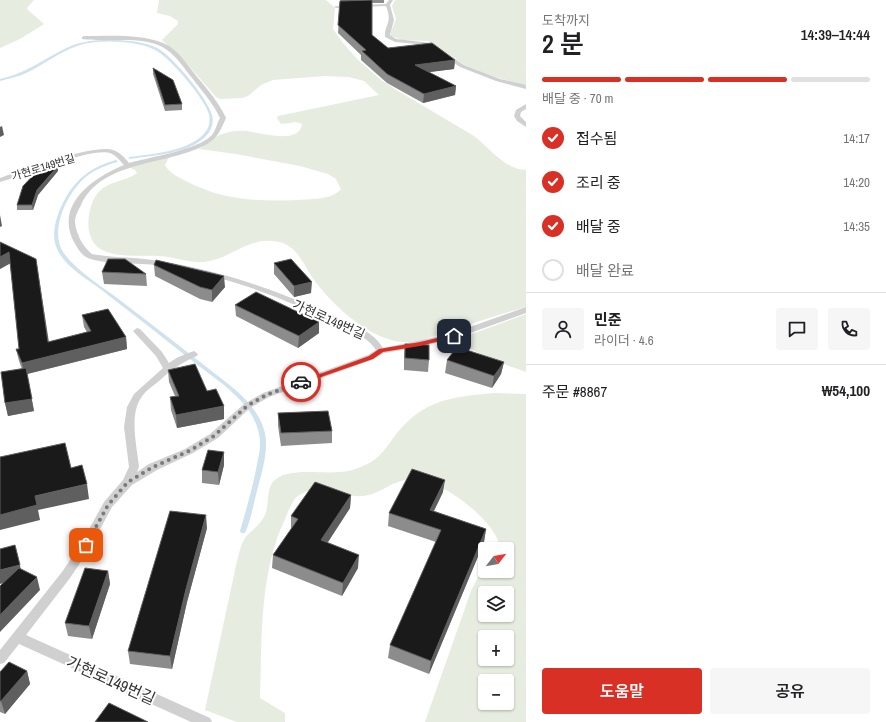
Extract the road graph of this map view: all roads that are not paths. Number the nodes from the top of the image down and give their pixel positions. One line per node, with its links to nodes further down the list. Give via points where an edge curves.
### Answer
1 (390, 3): 2 (lane); 4 (lane, via 393,18 387,31 389,38 429,44 462,66 498,80)
2 (336, 7)
3 (84, 38): 7 (lane, 가현로149번길, via 129,39 168,47 208,93 223,118 214,136 201,145)
4 (526, 87)
5 (526, 106): 6 (lane, via 517,116)
6 (526, 125)
7 (128, 166): 8 (lane, 가현로149번길, via 115,153 102,151 63,160); 11 (lane, 가현로149번길, via 107,174 92,184 73,213 73,231 89,256 188,267 220,276 324,315 373,339)
8 (0, 180)
9 (526, 310): 11 (lane, via 454,336)
10 (138, 331): 13 (lane, via 160,354)
11 (381, 351): 14 (lane, 가현로149번길, via 371,357 266,395 247,406 214,436)
12 (194, 354): 13 (lane)
13 (168, 368): 14 (lane, via 137,396 132,407 129,427 134,468)
14 (128, 482): 15 (lane, 가현로149번길, via 108,505 66,575)
15 (17, 637): 16 (lane, 가현로149번길); 17 (lane, 가현로149번길)
16 (0, 659)
17 (205, 722)

